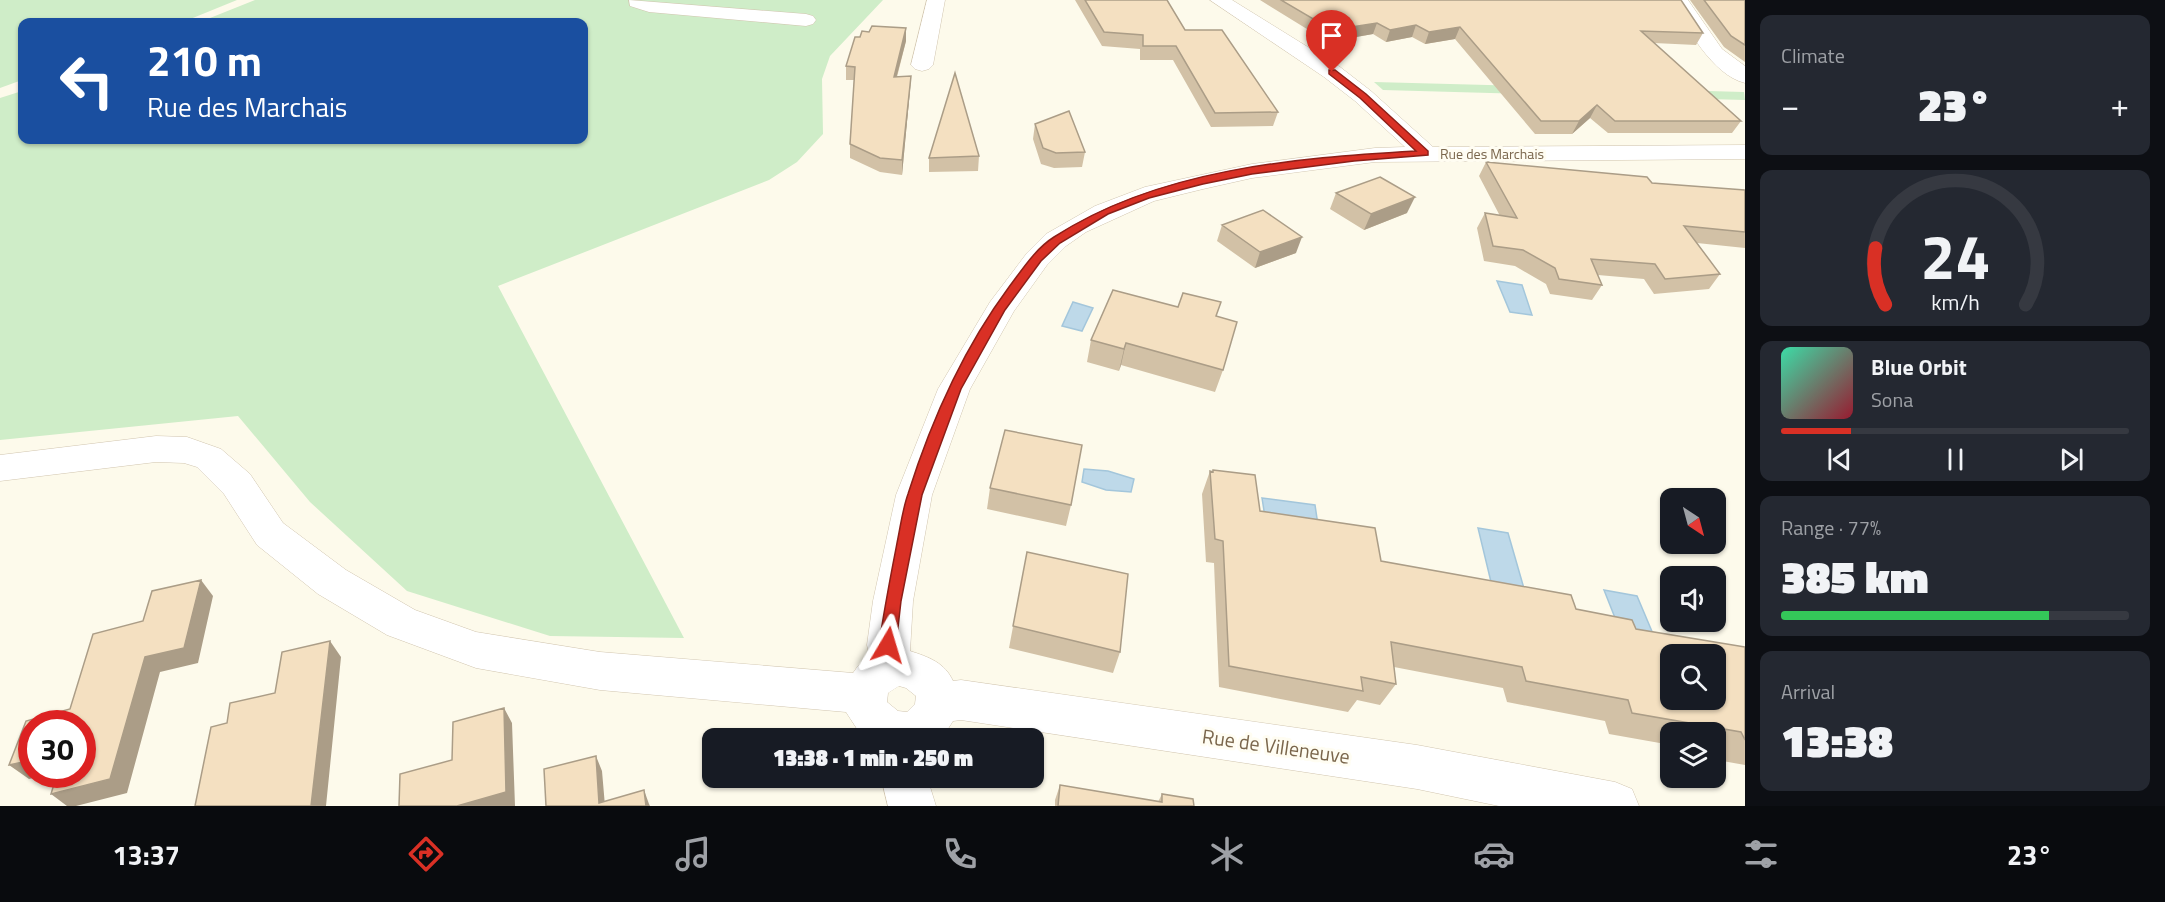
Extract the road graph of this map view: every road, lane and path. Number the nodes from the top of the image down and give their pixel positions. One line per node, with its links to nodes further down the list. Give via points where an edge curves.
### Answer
1 (936, 0): 6 (street)
2 (1219, 0): 9 (street, Rue des Marchais, via 1332,72)
3 (1679, 0): 7 (street, via 1715,53)
4 (637, 2): 5 (street)
5 (806, 21)
6 (922, 65)
7 (1745, 77)
8 (1745, 152): 9 (street, Rue des Marchais)
9 (1425, 153): 11 (street, via 1375,155 1252,171 1145,195 1077,226 1036,259 1000,309 954,389 914,495)
10 (0, 468): 11 (street, via 156,449 187,450 209,459 237,484 270,534 332,582 401,623 476,650 600,671)
11 (879, 681): 12 (street, via 915,669 932,684); 13 (street, via 866,710)
12 (937, 704): 14 (street, via 934,715); 17 (street, Rue de Villeneuve, via 961,700 1417,767)
13 (881, 728)
14 (919, 728)
15 (909, 788): 16 (street)
16 (912, 806)
17 (1614, 806)

